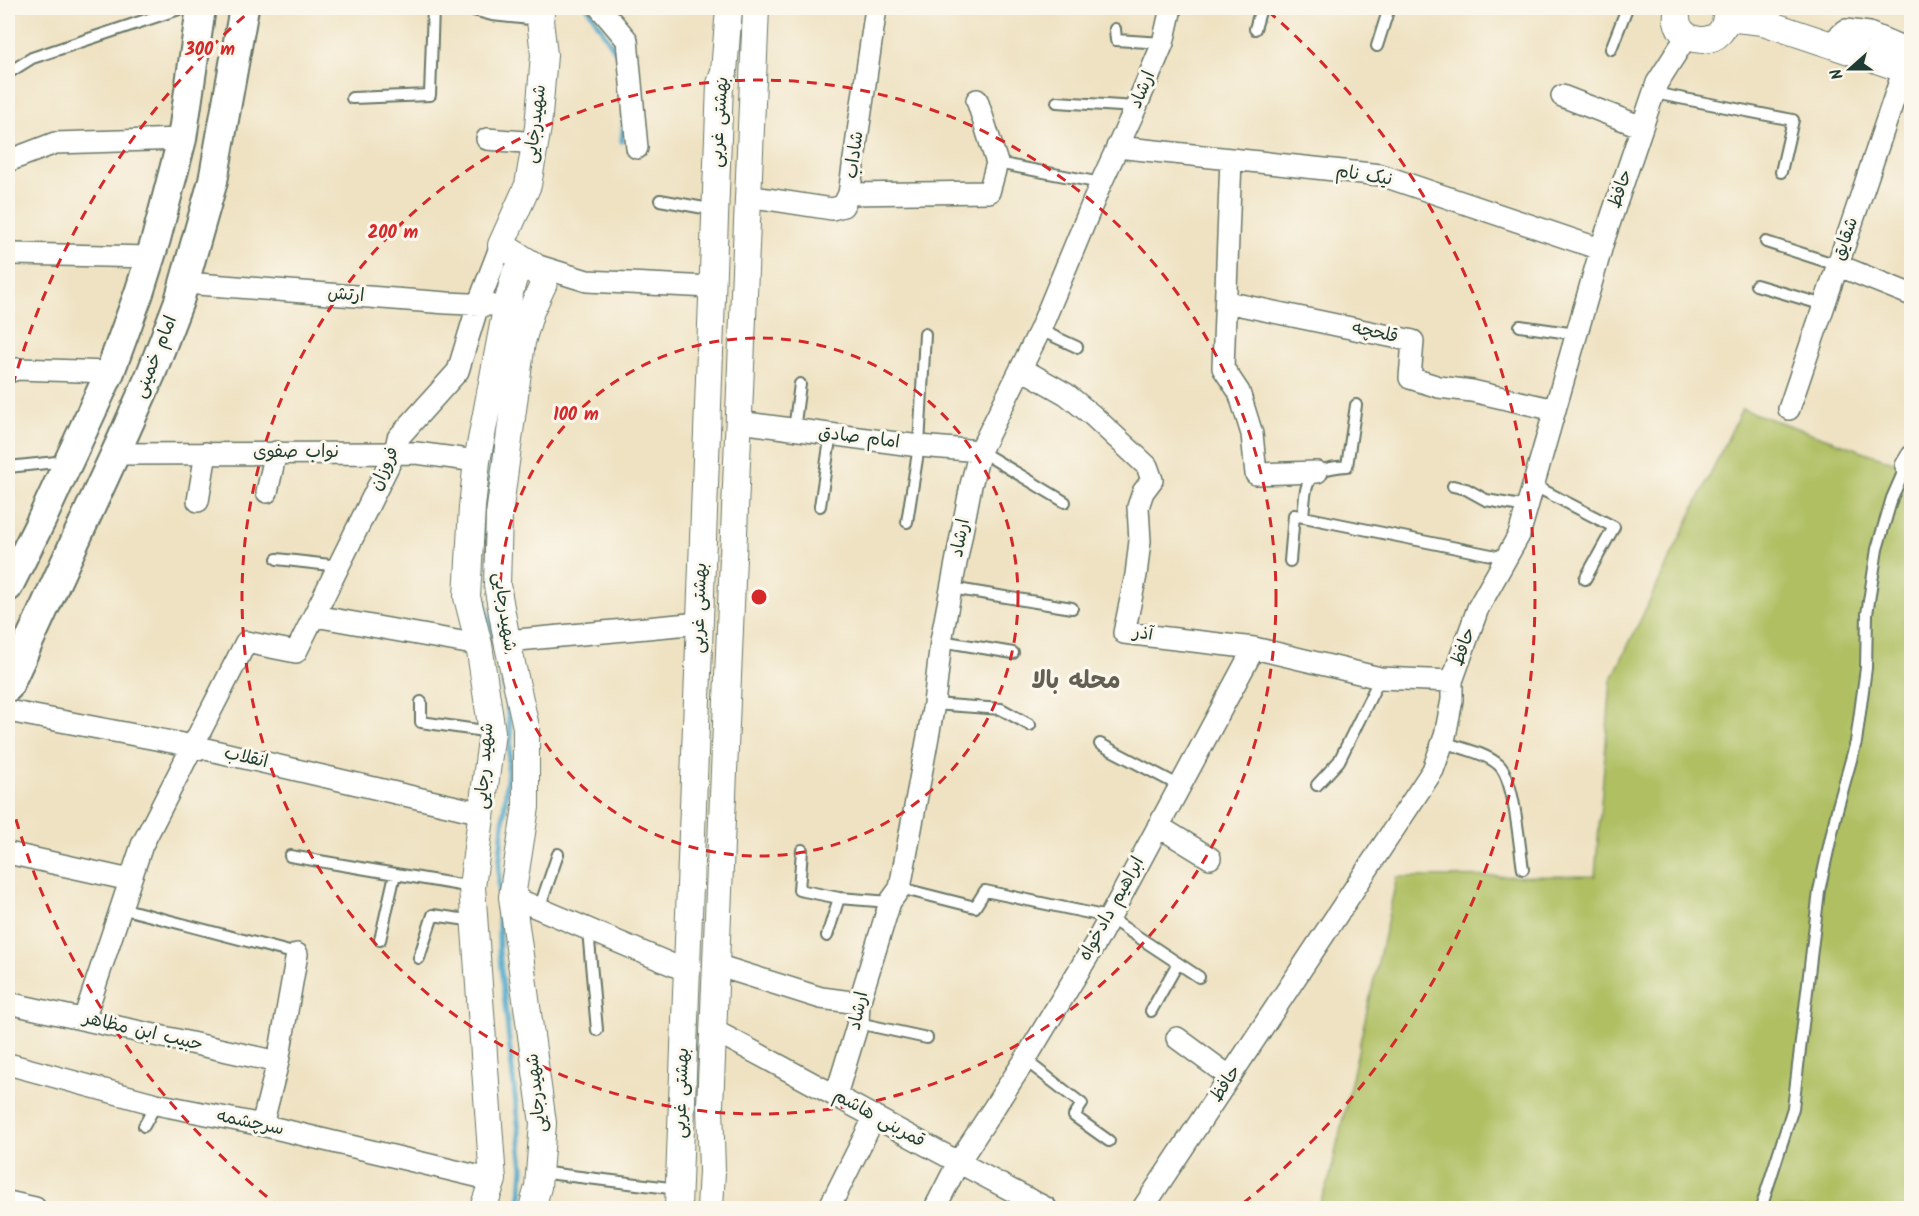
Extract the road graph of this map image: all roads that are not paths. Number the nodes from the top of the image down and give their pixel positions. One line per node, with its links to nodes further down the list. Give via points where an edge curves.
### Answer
1 (182, 8): 24 (lane, via 32,58)
2 (201, 8): 32 (main road, امام خمینی)
3 (244, 8): 53 (main road, امام خمینی, via 213,181)
4 (433, 8): 27 (lane, via 430,96)
5 (466, 8): 16 (lane, via 492,15)
6 (600, 8): 36 (street, via 627,40)
7 (729, 8): 45 (street, بهشتی غربی, via 720,84)
8 (756, 8): 43 (street, بهشتی غربی)
9 (876, 8): 42 (street, شاداب)
10 (1171, 8): 20 (street, ارشاد)
11 (1261, 8): 18 (lane)
12 (1389, 8): 21 (lane)
13 (1627, 8): 22 (lane)
14 (1671, 9): 19 (street)
15 (1726, 10): 19 (street, via 1725,25 1715,36 1701,40); 23 (street, via 1830,44)
16 (541, 14): 34 (street, شهیدرجایی, via 544,55)
17 (1115, 29): 20 (lane, via 1116,40)
18 (1255, 29)
19 (1687, 36): 25 (street, حافظ)
20 (1163, 43): 30 (street, ارشاد)
21 (1377, 46)
22 (1611, 49)
23 (1909, 64): 52 (street, شقایق)
24 (8, 73)
25 (1654, 93): 31 (street, حافظ); 40 (lane, via 1793,120)
26 (1562, 96): 31 (street)
27 (352, 98)
28 (977, 100): 39 (street)
29 (1057, 102): 30 (lane)
30 (1136, 107): 35 (street, ارشاد)
31 (1642, 127): 48 (street, حافظ)
32 (182, 139): 38 (street, via 55,143); 50 (main road, امام خمینی)
33 (487, 139): 34 (street)
34 (536, 143): 47 (street, شهیدرجایی, via 528,185)
35 (1117, 147): 37 (street, نیک نام); 41 (street, ارشاد)
36 (637, 148)
37 (1231, 159): 48 (street, نیک نام, via 1381,176); 57 (street)
38 (8, 161)
39 (997, 163): 41 (lane); 42 (street, via 989,192)
40 (1781, 172)
41 (1101, 183): 62 (street, ارشاد)
42 (849, 194): 43 (street, شاداب, via 843,206 832,209)
43 (747, 196): 73 (street, بهشتی غربی)
44 (660, 200): 45 (lane)
45 (715, 210): 55 (street, بهشتی غربی)
46 (1766, 242): 52 (lane)
47 (501, 245): 51 (street); 59 (street, فروزان)
48 (1600, 249): 64 (street, حافظ)
49 (15, 254): 50 (street)
50 (150, 257): 68 (main road, امام خمینی)
51 (532, 264): 55 (street, via 587,281); 58 (street, شهید رجایی, via 515,274); 108 (street, شهیدرجایی, via 544,283 522,342 500,515 497,585)
52 (1837, 265): 56 (street); 60 (street, شقایق)
53 (185, 282): 59 (street, ارتش); 81 (main road, امام خمینی, via 151,374)
54 (1756, 285): 60 (lane)
55 (711, 287): 107 (street, بهشتی غربی)
56 (1911, 295)
57 (1226, 302): 72 (street, قلحچه, via 1413,341 1410,378); 86 (street, via 1223,368 1239,392 1252,434 1256,474)
58 (507, 304): 59 (street, ارتش); 83 (street, شهید رجایی)
59 (478, 305): 79 (street, فروزان, via 458,371 398,438)
60 (1824, 305): 71 (street, شقایق)
61 (1520, 326): 64 (lane)
62 (1040, 330): 65 (lane); 66 (street, ارشاد)
63 (925, 334): 76 (lane)
64 (1576, 334): 72 (street, حافظ)
65 (1077, 347)
66 (1022, 369): 77 (street, ارشاد); 111 (street, آذر, via 1066,394 1092,415 1126,444 1150,473 1152,480 1138,507 1140,541 1124,633)
67 (8, 372): 68 (street)
68 (110, 372): 82 (main road, امام خمینی)
69 (800, 384): 74 (lane)
70 (1356, 405): 86 (lane, via 1347,466)
71 (1789, 409)
72 (1555, 410): 87 (street, حافظ)
73 (738, 422): 74 (street, امام صادق); 125 (street, بهشتی غربی)
74 (794, 430): 75 (street, امام صادق)
75 (831, 433): 76 (street, امام صادق); 92 (lane)
76 (920, 446): 77 (street, امام صادق); 96 (lane)
77 (981, 451): 91 (lane); 103 (street, ارشاد)
78 (276, 452): 79 (street, نواب صفوی); 80 (street, نواب صفوی); 89 (street)
79 (395, 452): 83 (street, نواب صفوی); 100 (street, فروزان)
80 (206, 453): 81 (street, نواب صفوی); 90 (street)
81 (115, 454): 104 (main road, امام خمینی)
82 (69, 461): 85 (lane); 95 (main road, امام خمینی)
83 (477, 461): 110 (street, شهید رجایی, via 467,597)
84 (1909, 461): 184 (lane, via 1892,498 1877,549 1856,742 1819,891 1793,1108)
85 (8, 467)
86 (1317, 472): 94 (lane, via 1308,481)
87 (1533, 485): 93 (street, حافظ); 101 (lane, via 1614,527)
88 (1453, 486): 93 (lane, via 1486,500)
89 (267, 492)
90 (198, 501)
91 (1065, 502)
92 (820, 506)
93 (1527, 507): 97 (street, حافظ, via 1519,535)
94 (1304, 517): 97 (lane); 99 (lane, via 1294,515)
95 (40, 521): 102 (main road, امام خمینی); 104 (main road, via 63,513 66,523 46,581)
96 (907, 522)
97 (1506, 558): 114 (street, حافظ, via 1478,608)
98 (277, 559): 100 (lane)
99 (1290, 561)
100 (339, 566): 106 (street, فروزان)
101 (1585, 579)
102 (8, 587)
103 (951, 588): 105 (lane); 109 (street, ارشاد)
104 (44, 608): 115 (main road, امام خمینی)
105 (1072, 608)
106 (315, 616): 110 (street); 123 (street, فروزان, via 296,652 246,642)
107 (700, 623): 108 (street); 124 (street, بهشتی غربی)
108 (507, 641): 110 (street); 140 (street, شهیدرجایی, via 526,727 526,807)
109 (941, 641): 112 (lane); 117 (street, ارشاد)
110 (479, 645): 120 (street, شهید رجایی)
111 (1254, 648): 113 (street, آذر); 127 (street, ابراهیم دادخواه)
112 (1013, 653)
113 (1380, 678): 114 (street, آذر); 126 (lane, via 1339,761)
114 (1452, 681): 121 (street, حافظ)
115 (8, 687)
116 (421, 702): 120 (lane, via 421,722)
117 (934, 704): 119 (lane, via 1001,709); 139 (street, ارشاد)
118 (8, 711): 123 (street, انقلاب)
119 (1030, 725)
120 (492, 732): 128 (street, شهید رجایی)
121 (1443, 742): 135 (lane, via 1499,765 1509,780); 166 (street, حافظ, via 1433,770)
122 (1100, 744): 127 (lane)
123 (193, 746): 128 (street, انقلاب); 137 (street, via 142,845)
124 (694, 782): 125 (street); 153 (street, بهشتی غربی)
125 (723, 782): 152 (street, بهشتی غربی)
126 (1317, 785)
127 (1180, 786): 129 (street, ابراهیم دادخواه)
128 (482, 813): 138 (street, شهید رجایی)
129 (1158, 826): 134 (street); 144 (street, ابراهیم دادخواه)
130 (802, 850): 141 (lane, via 799,890)
131 (8, 853): 137 (street)
132 (558, 854): 143 (lane)
133 (290, 856): 136 (lane)
134 (1210, 858)
135 (1523, 869)
136 (395, 874): 138 (lane); 148 (lane)
137 (130, 880): 142 (street)
138 (472, 887): 140 (street); 145 (street, شهید رجایی)
139 (895, 895): 141 (lane); 144 (lane, via 975,907 985,891); 157 (street, ارشاد)
140 (512, 897): 143 (street); 174 (street, شهیدرجایی, via 543,1123)
141 (839, 898): 147 (lane)
142 (121, 908): 149 (lane); 158 (street)
143 (539, 909): 146 (street)
144 (1108, 917): 151 (lane); 163 (street, ابراهیم دادخواه)
145 (475, 922): 150 (lane, via 433,915); 175 (street, شهید رجایی)
146 (588, 930): 153 (street); 159 (lane)
147 (827, 936)
148 (380, 940)
149 (297, 954): 164 (street)
150 (419, 958)
151 (1178, 963): 154 (lane); 156 (lane)
152 (716, 965): 157 (street); 160 (street, بهشتی غربی)
153 (687, 971): 176 (street, بهشتی غربی)
154 (1199, 977)
155 (8, 1003): 158 (street, حبیب ابن مظاهر)
156 (1151, 1011)
157 (859, 1013): 161 (lane); 167 (street, ارشاد)
158 (84, 1019): 164 (street, حبیب ابن مظاهر)
159 (597, 1030)
160 (713, 1030): 167 (street, قمربنی هاشم); 179 (street, بهشتی غربی)
161 (927, 1038)
162 (1177, 1038): 166 (street)
163 (1024, 1060): 172 (lane, via 1082,1104 1074,1116); 173 (street, ابراهیم دادخواه)
164 (278, 1062): 170 (street)
165 (8, 1064): 168 (street, سرچشمه)
166 (1230, 1077): 183 (street, حافظ)
167 (836, 1095): 169 (street, قمربنی هاشم)
168 (156, 1104): 170 (street, سرچشمه); 171 (lane)
169 (875, 1116): 173 (street, قمربنی هاشم); 180 (street)
170 (261, 1125): 175 (street, سرچشمه)
171 (144, 1126)
172 (1109, 1141)
173 (958, 1163): 181 (street, ابراهیم دادخواه); 182 (street, قمربنی هاشم)
174 (539, 1172): 176 (lane); 178 (street, شهیدرجایی)
175 (493, 1180): 177 (street, شهید رجایی)
176 (678, 1199)
177 (483, 1209)
178 (532, 1209)
179 (710, 1209)
180 (830, 1209)
181 (935, 1209)
182 (1046, 1209)
183 (1143, 1209)
184 (1761, 1209)

